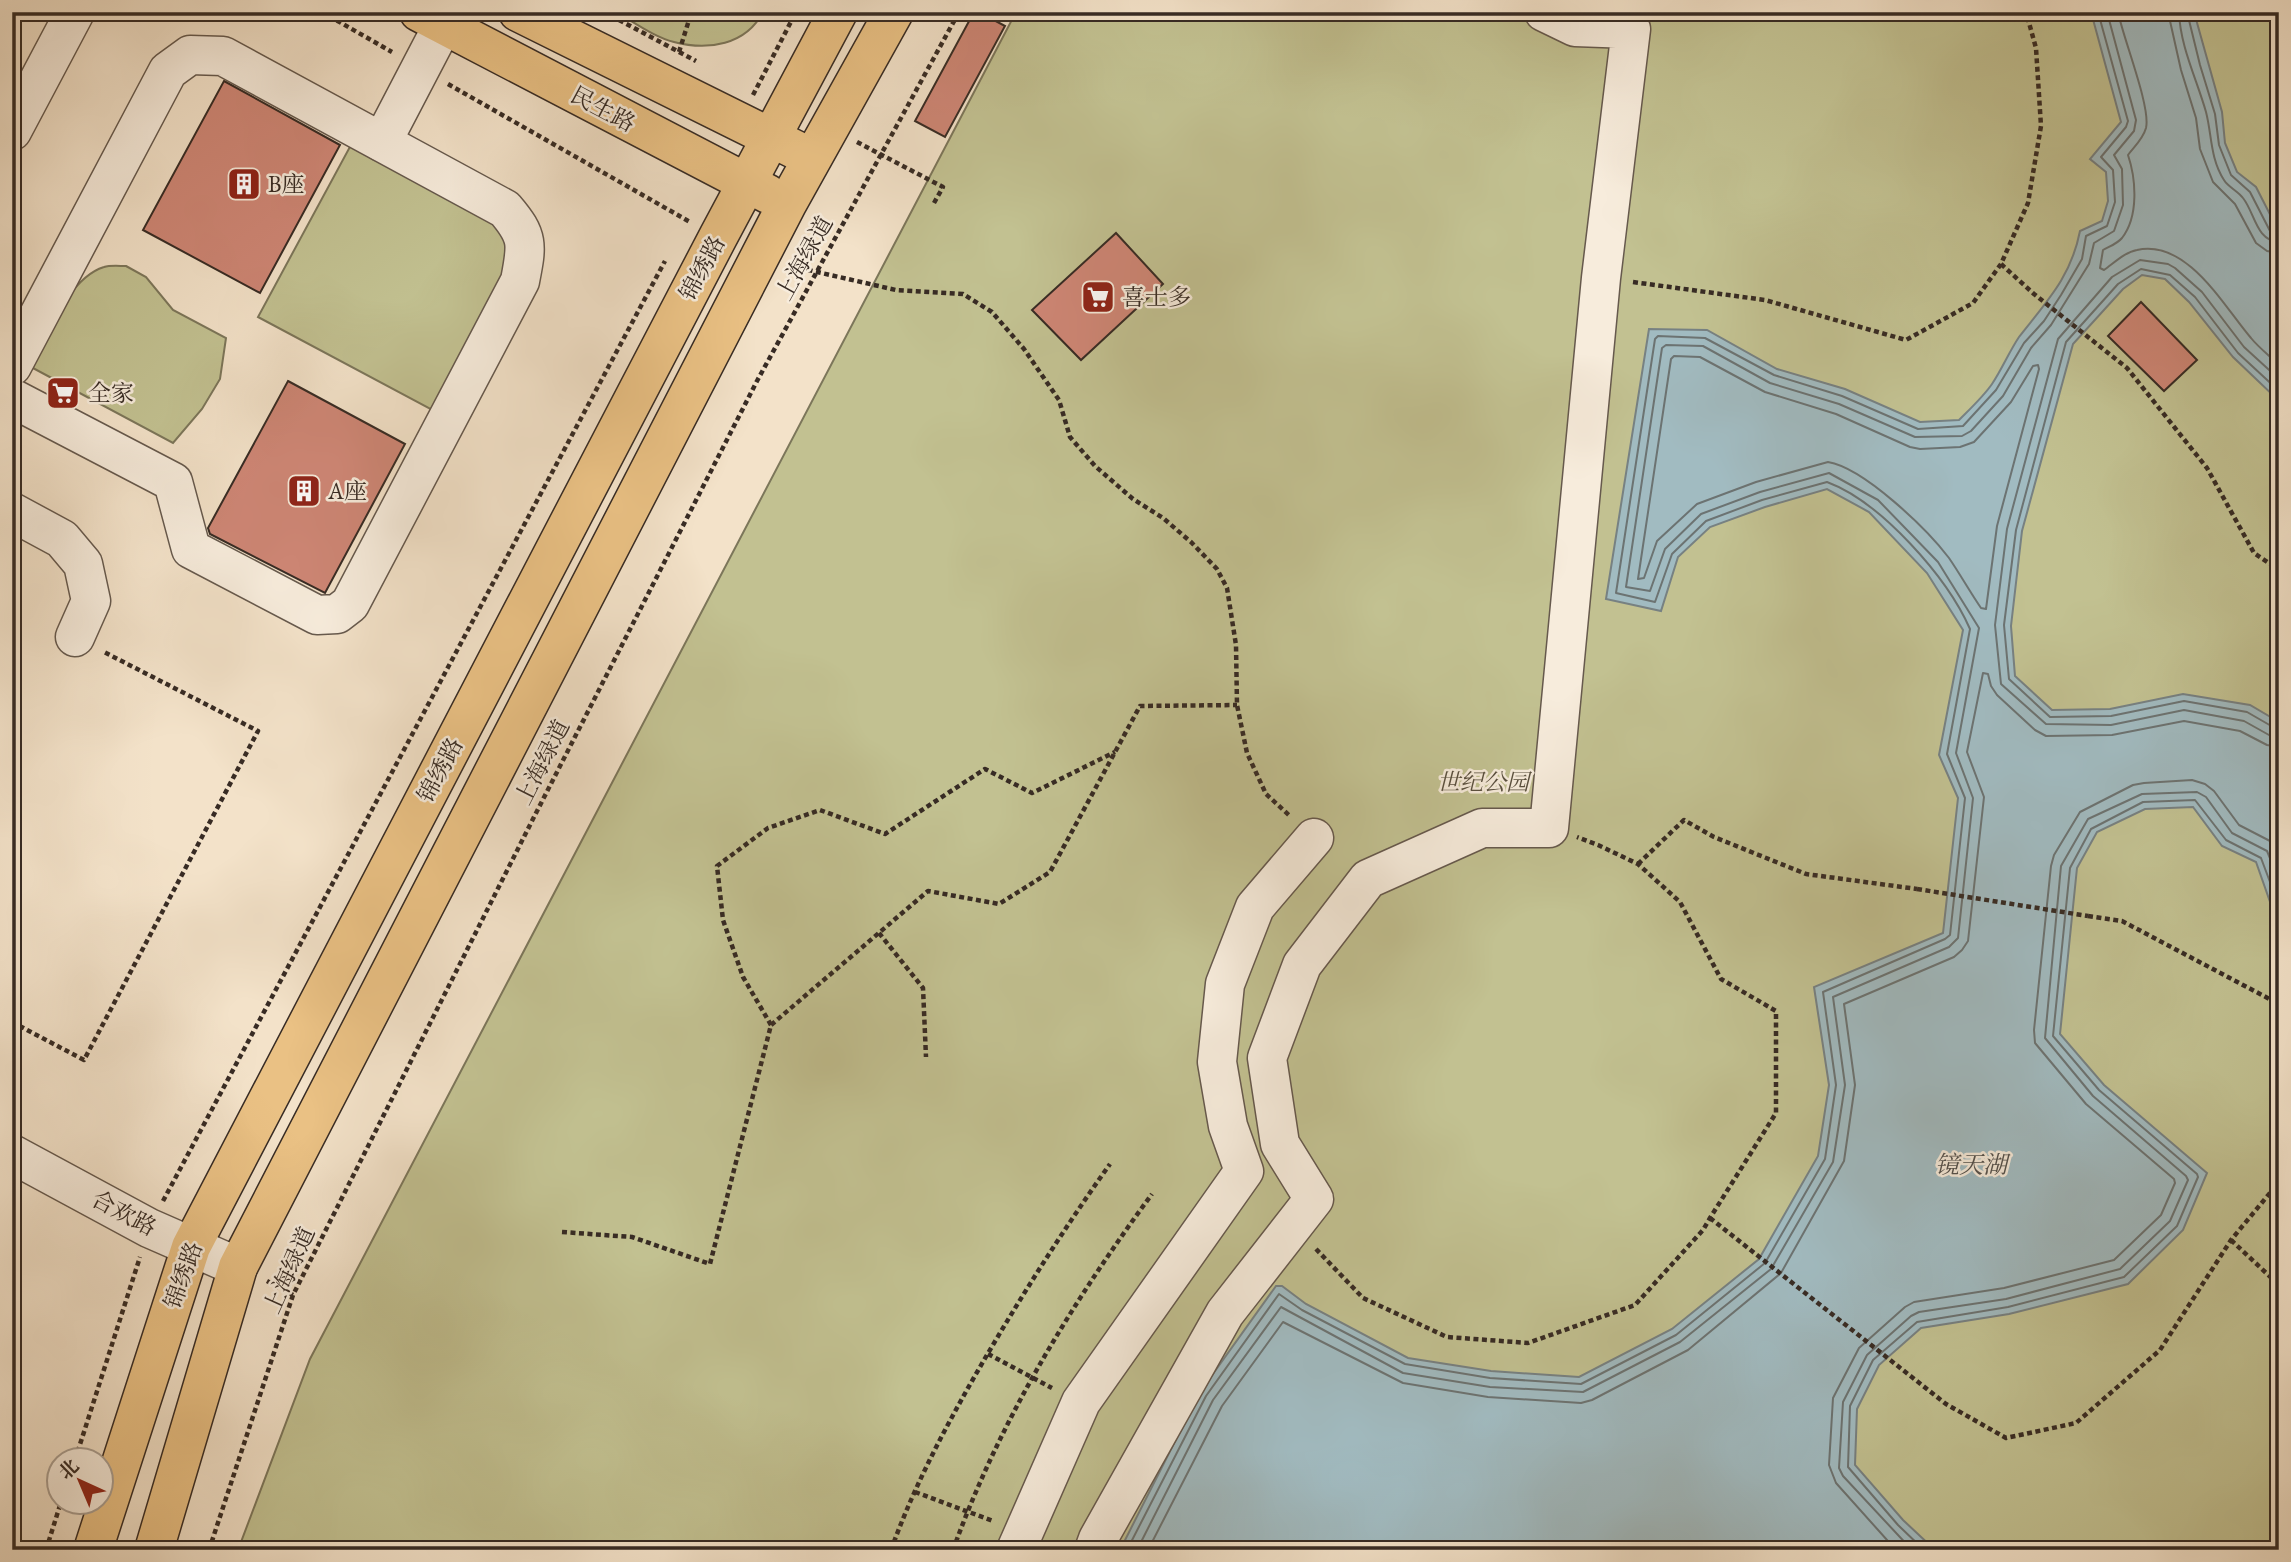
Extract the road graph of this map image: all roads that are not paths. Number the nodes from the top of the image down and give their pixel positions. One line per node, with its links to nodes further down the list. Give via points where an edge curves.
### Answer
1 (75, 12): 7 (street)
2 (518, 12): 8 (main road, 民生路)
3 (838, 12): 8 (main road, 锦绣路)
4 (894, 12): 10 (main road, 锦绣路)
5 (1544, 12): 24 (street, via 1575,27 1631,29 1601,278 1549,828 1482,828 1368,878 1302,965 1267,1058 1280,1144 1314,1199 1225,1313)
6 (431, 19): 9 (street, via 421,68); 11 (main road, 民生路)
7 (13, 126)
8 (755, 130): 10 (main road, 民生路); 11 (main road, 锦绣路)
9 (382, 142): 13 (street, via 223,56 190,55 168,71); 14 (street, via 505,209 521,228 526,251 514,293 350,604 337,614 317,615 191,549 173,482)
10 (813, 159): 12 (main road, 锦绣路)
11 (747, 183): 12 (main road, 民生路); 19 (main road, 锦绣路, via 699,223)
12 (787, 204): 20 (main road, 锦绣路, via 772,260)
13 (12, 366)
14 (12, 398)
15 (12, 512): 16 (street, via 62,539 83,564 91,601)
16 (75, 637)
17 (1314, 838): 21 (street, via 1255,907 1225,984 1217,1062 1228,1126 1244,1171 1081,1402)
18 (12, 1154): 19 (street, 合欢路)
19 (191, 1247): 20 (street, 合欢路); 22 (main road, 锦绣路)
20 (238, 1267): 23 (main road, 锦绣路)
21 (1019, 1541)
22 (93, 1550)
23 (154, 1550)
24 (1094, 1550)

